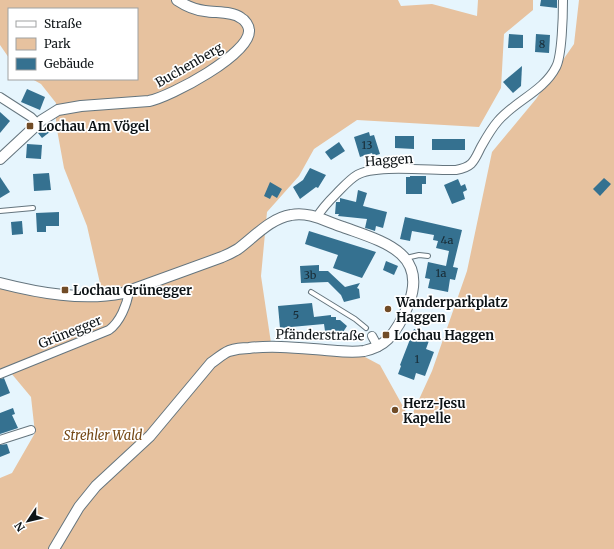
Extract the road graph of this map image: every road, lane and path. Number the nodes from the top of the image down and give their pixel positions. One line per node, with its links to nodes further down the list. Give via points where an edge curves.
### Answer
1 (177, 0): 4 (street, Buchenberg, via 196,10 228,13 240,17 249,29 242,46 229,59 155,100 62,109)
2 (563, 0): 8 (street, Haggen, via 557,66 547,81 500,119 485,140 478,157 470,165 456,170 364,172 352,178)
3 (0, 97): 4 (street)
4 (38, 124): 5 (street)
5 (0, 159)
6 (33, 208): 7 (lane)
7 (0, 211)
8 (317, 217): 10 (street, via 389,245); 12 (street, via 298,214 282,218 237,250)
9 (428, 256): 10 (lane)
10 (406, 258): 16 (street, Pfänderstraße, via 413,274 414,285 410,299 399,325)
11 (0, 283): 12 (street, via 34,292 67,295 106,295)
12 (129, 291): 17 (street, Grünegger, via 121,315 108,330)
13 (311, 292): 14 (lane)
14 (366, 328)
15 (372, 336): 16 (street)
16 (378, 347): 20 (street, Pfänderstraße, via 365,351 350,351 260,347 236,349 220,356 211,363 150,436 96,486 79,507)
17 (0, 374)
18 (31, 430): 19 (street)
19 (0, 440)
20 (54, 549)

